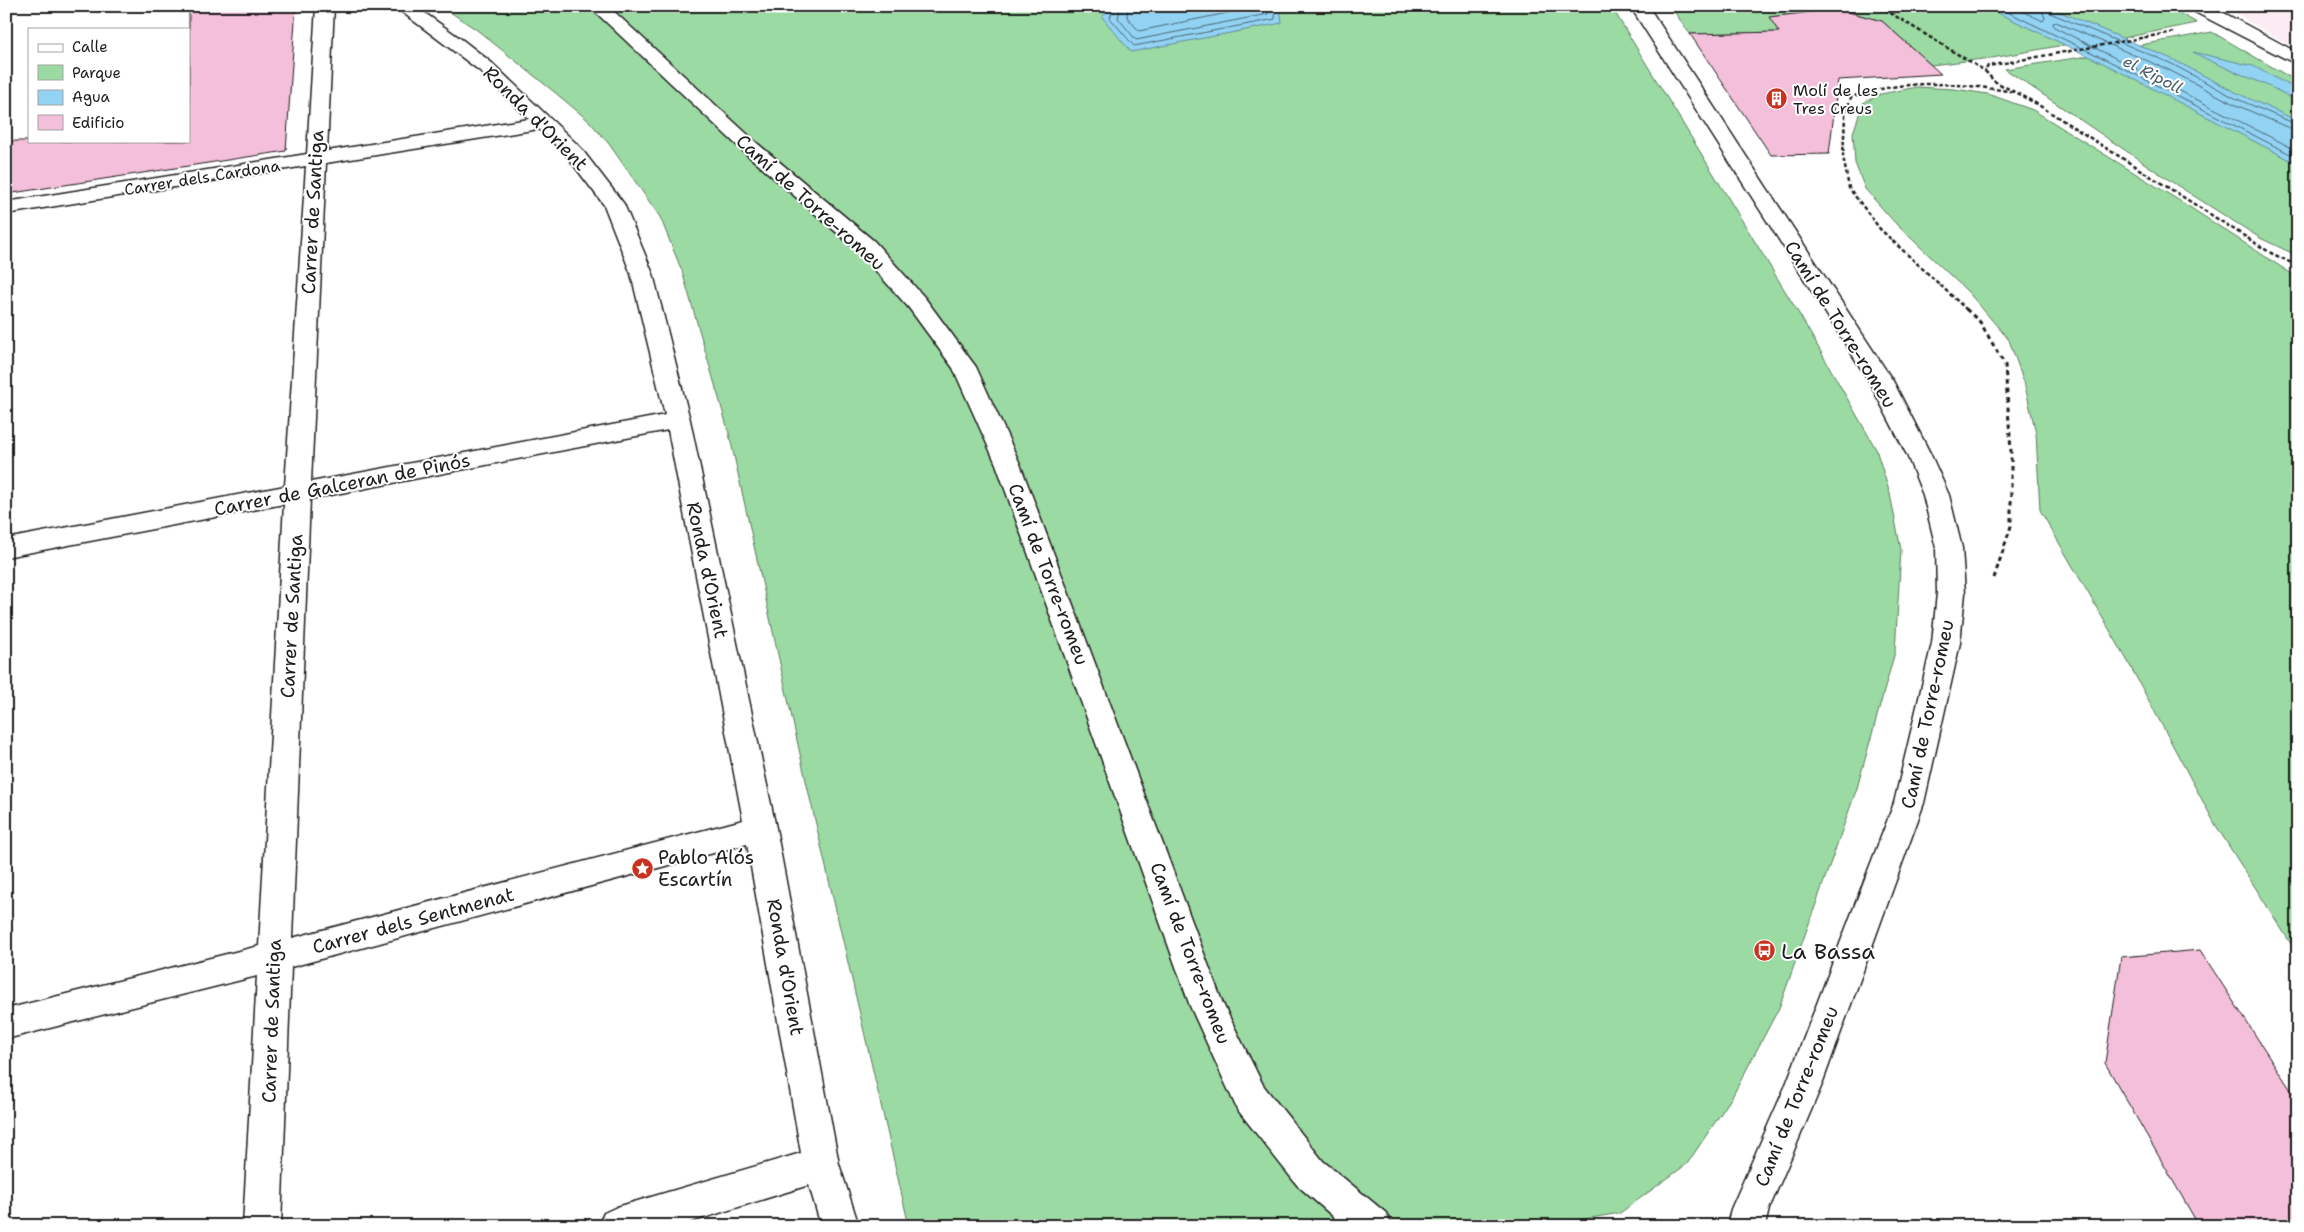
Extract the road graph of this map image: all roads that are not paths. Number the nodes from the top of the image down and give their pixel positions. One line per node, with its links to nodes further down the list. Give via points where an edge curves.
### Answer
1 (325, 6): 8 (street, Carrer de Santiga)
2 (403, 6): 7 (street, Ronda d'Orient, via 486,67)
3 (598, 6): 21 (street, Camí de Torre-romeu, via 751,148 866,246 917,303 964,367 1008,464 1207,1006 1250,1097 1310,1173)
4 (1639, 6): 17 (street, Camí de Torre-romeu, via 1881,381 1920,455 1936,495 1949,548 1951,593 1946,642 1909,803 1803,1087)
5 (2197, 6): 6 (street)
6 (2298, 60)
7 (545, 122): 8 (street, Carrer dels Cardona); 10 (street, Ronda d'Orient, via 588,168 614,204 642,274)
8 (315, 159): 9 (street, Carrer dels Cardona); 11 (street, Carrer de Santiga)
9 (6, 208)
10 (678, 420): 11 (street, Carrer de Galceran de Pinós); 13 (street, Ronda d'Orient)
11 (297, 492): 12 (street, Carrer de Galceran de Pinós); 14 (street, Carrer de Santiga)
12 (6, 548)
13 (760, 828): 14 (street, Carrer dels Sentmenat); 16 (street, Ronda d'Orient)
14 (274, 957): 15 (street, Carrer dels Sentmenat); 18 (street, Carrer de Santiga)
15 (6, 1024)
16 (822, 1164): 19 (street); 20 (street, Ronda d'Orient)
17 (1741, 1220)
18 (262, 1226)
19 (617, 1226)
20 (840, 1226)
21 (1373, 1226)

